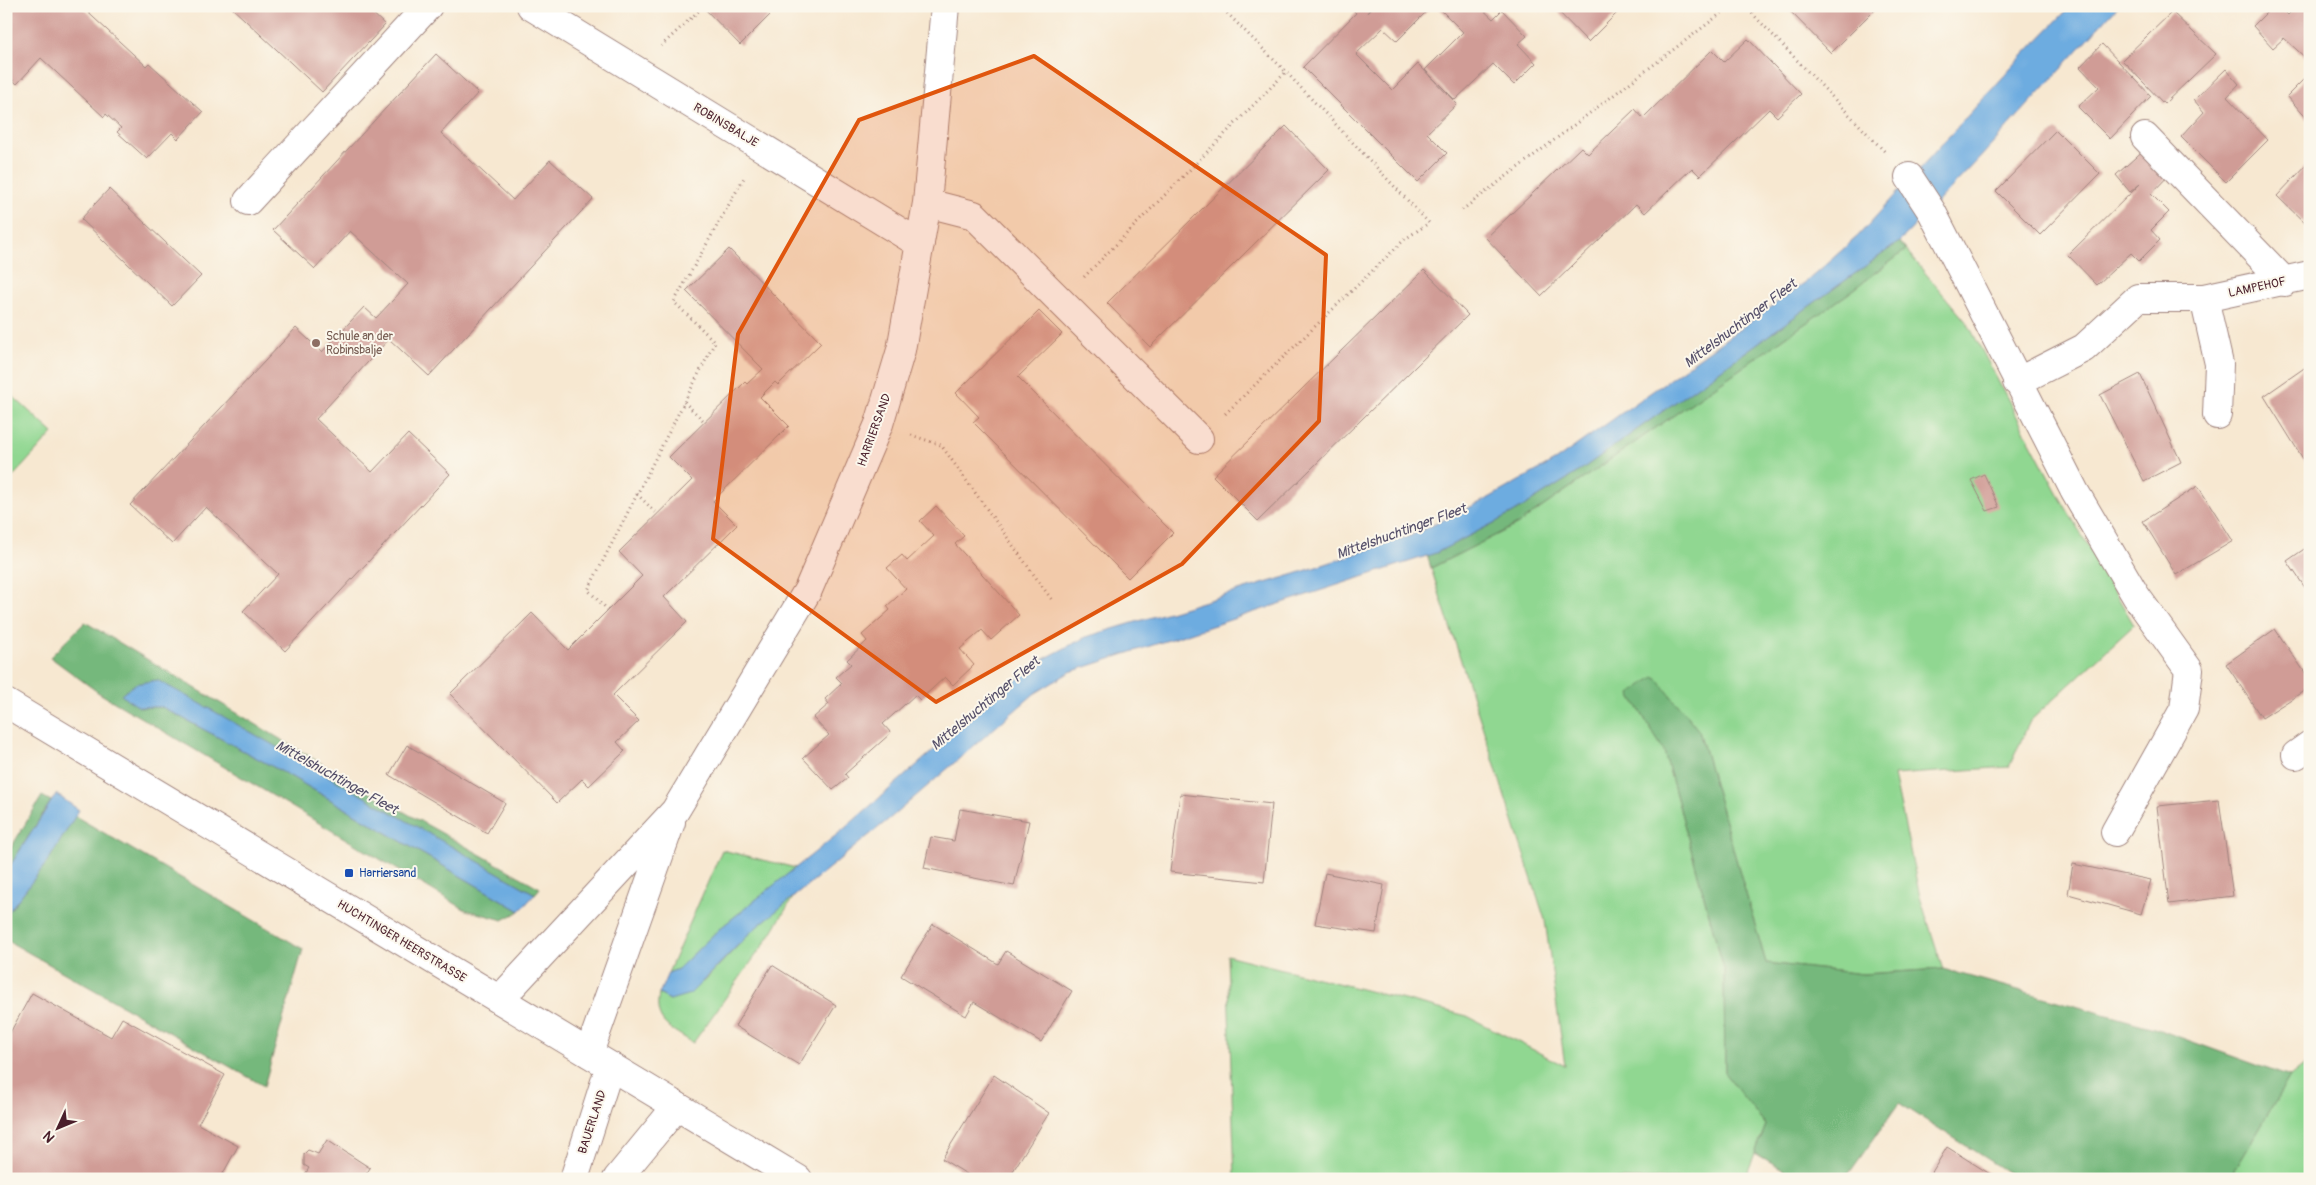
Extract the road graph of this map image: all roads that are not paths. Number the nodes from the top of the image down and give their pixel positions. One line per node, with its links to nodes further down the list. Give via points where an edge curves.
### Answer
1 (428, 6): 6 (street)
2 (532, 6): 8 (street, ROBINSBALJE)
3 (945, 6): 7 (street, HARRIERSAND)
4 (2145, 137): 9 (street)
5 (1909, 177): 11 (street, via 1932,212)
6 (248, 201)
7 (927, 203): 8 (street, HARRIERSAND); 13 (street, via 974,215)
8 (920, 244): 15 (street, HARRIERSAND, via 901,350 879,424 808,590)
9 (2297, 278): 10 (street, LAMPEHOF)
10 (2204, 298): 11 (street, LAMPEHOF, via 2138,298 2084,348); 12 (street, via 2219,364)
11 (2017, 382): 16 (street, via 2075,492 2136,596 2189,670 2184,709)
12 (2217, 415)
13 (1199, 439)
14 (6, 703): 17 (street, HUCHTINGER HEERSTRASSE)
15 (674, 811): 17 (street, HARRIERSAND); 18 (street, HARRIERSAND)
16 (2115, 832)
17 (500, 999): 18 (street, HUCHTINGER HEERSTRASSE)
18 (600, 1060): 19 (street, HUCHTINGER HEERSTRASSE); 20 (street, BAUERLAND)
19 (677, 1106): 21 (street); 22 (street, HUCHTINGER HEERSTRASSE)
20 (574, 1179)
21 (616, 1179)
22 (798, 1179)

